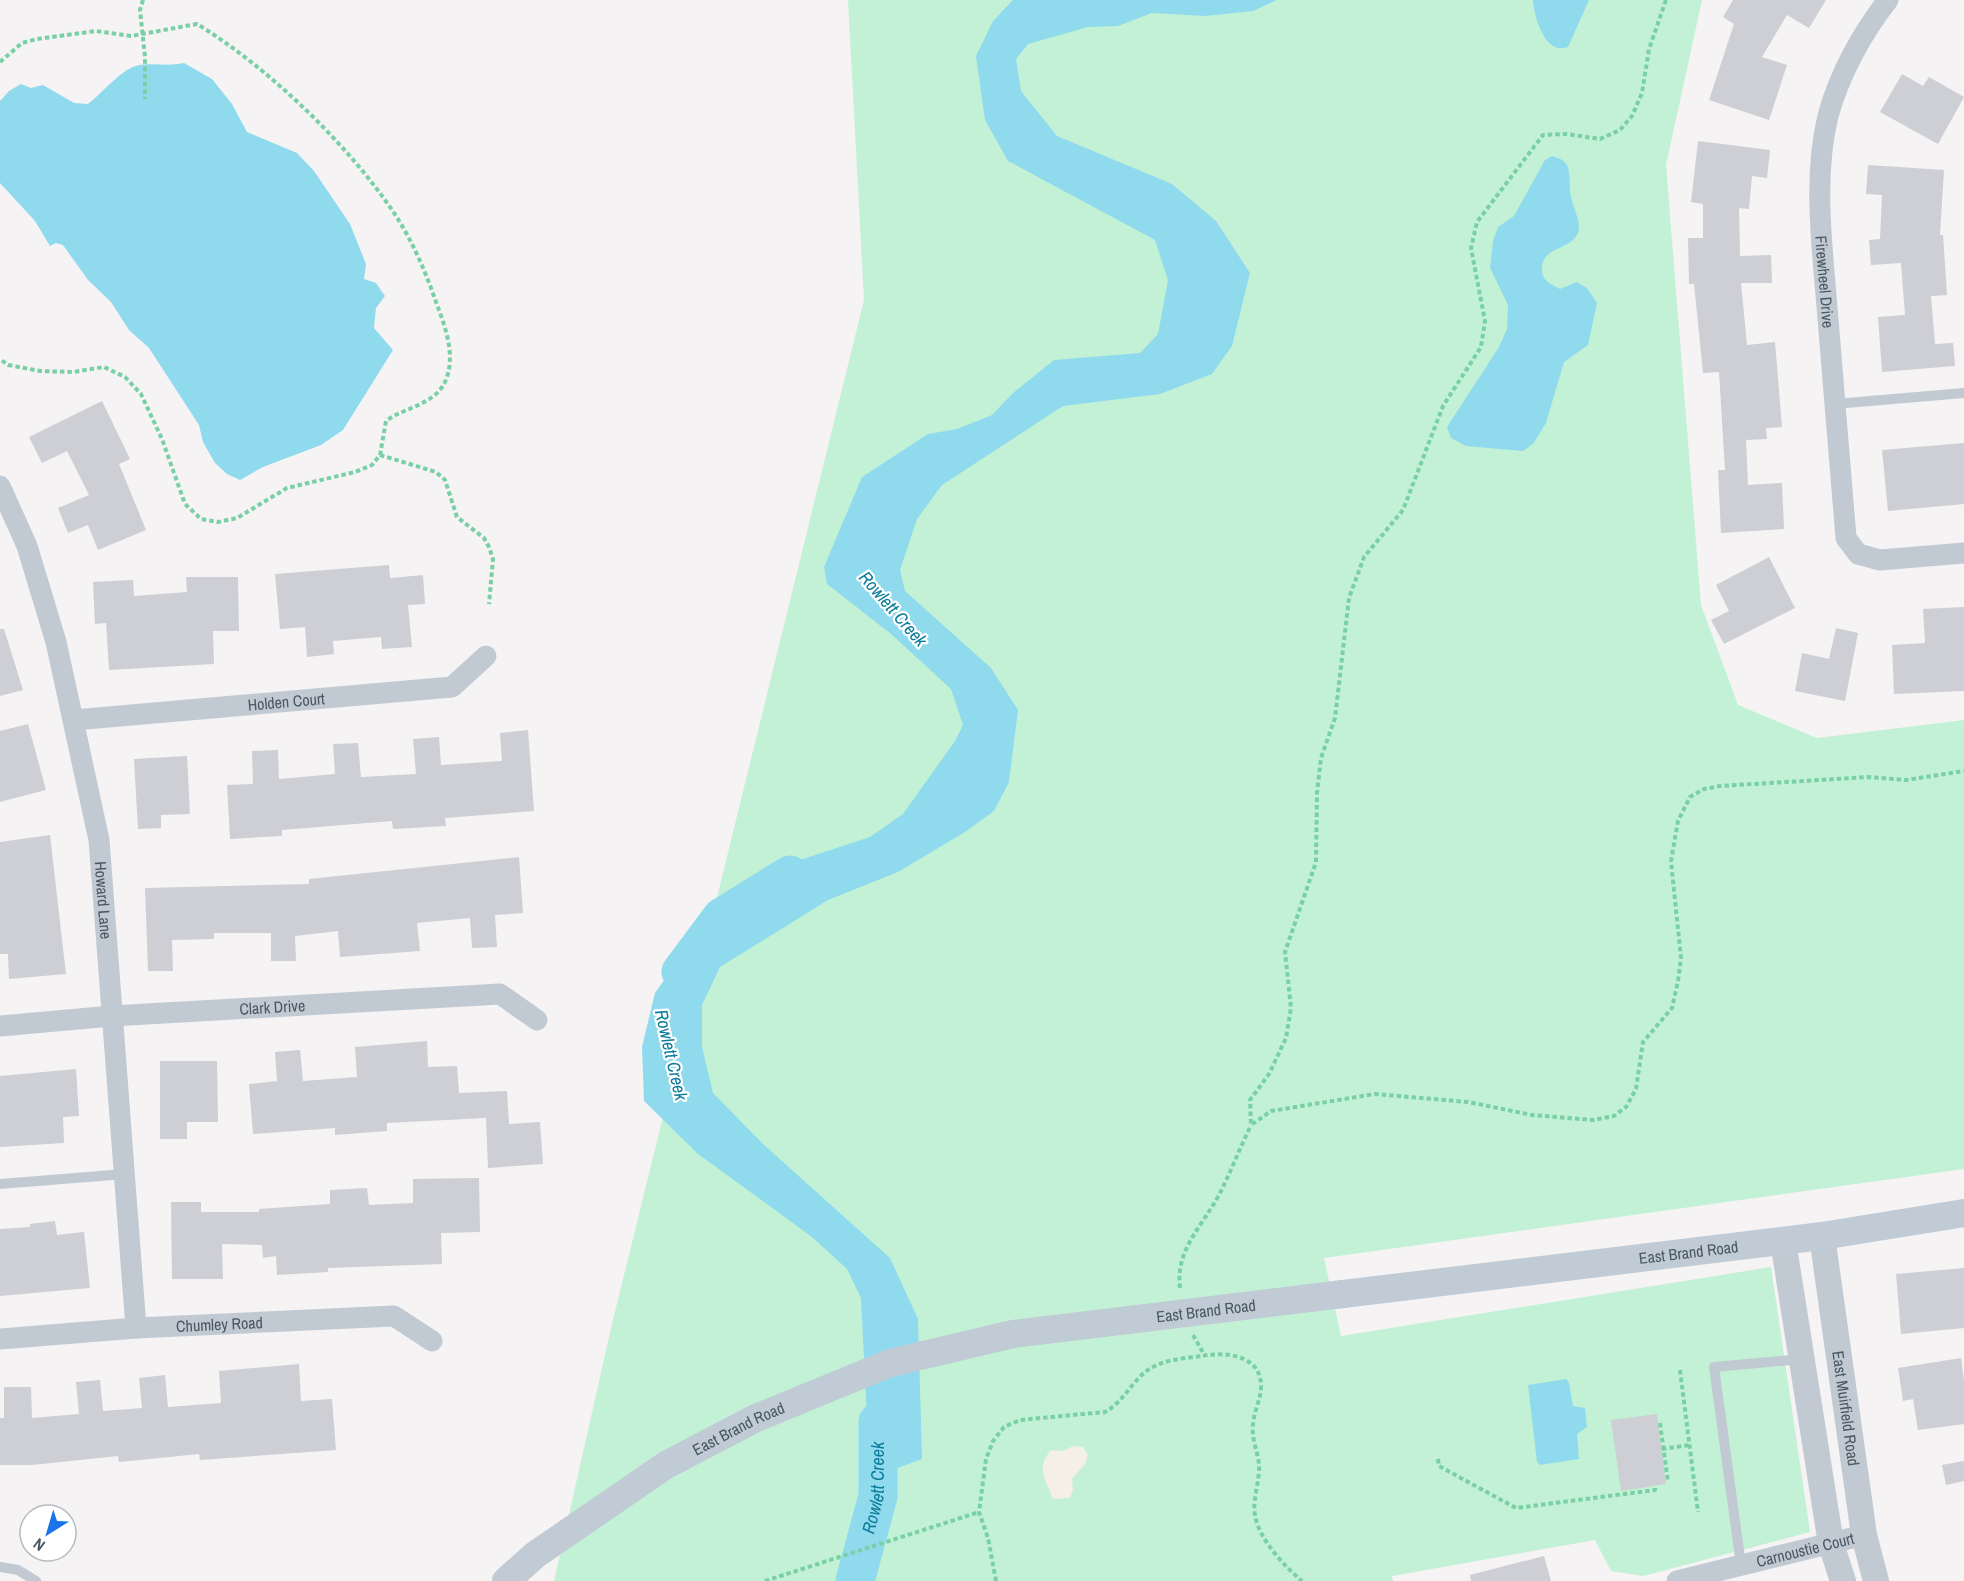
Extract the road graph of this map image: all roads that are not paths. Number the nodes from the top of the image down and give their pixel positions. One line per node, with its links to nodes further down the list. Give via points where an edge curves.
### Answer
1 (1888, 0): 3 (street, Firewheel Drive, via 1875,16 1839,85 1822,149 1824,259)
2 (1964, 393): 3 (lane)
3 (1835, 404): 5 (street, Firewheel Drive, via 1846,538 1858,554 1880,560)
4 (0, 486): 7 (street, Howard Lane, via 27,546)
5 (1964, 553)
6 (486, 656): 7 (street, Holden Court, via 452,687)
7 (74, 720): 8 (street, Howard Lane, via 99,840)
8 (112, 1016): 9 (street, Clark Drive, via 500,994); 10 (street, Clark Drive); 11 (street, Howard Lane)
9 (537, 1020)
10 (0, 1026)
11 (125, 1174): 12 (lane); 16 (street, Howard Lane)
12 (0, 1184)
13 (1964, 1213): 14 (main road, East Brand Road)
14 (1822, 1236): 15 (main road, East Brand Road); 20 (street, East Muirfield Road)
15 (1783, 1240): 19 (street); 25 (main road, East Brand Road, bridge, via 1013,1334 890,1363 756,1418 666,1465 535,1555)
16 (136, 1328): 17 (street, Chumley Road); 18 (street, Chumley Road, via 394,1316)
17 (0, 1339)
18 (432, 1341)
19 (1802, 1359): 21 (street); 22 (lane, via 1714,1367)
20 (1864, 1535): 21 (street, Carnoustie Court); 28 (street, East Muirfield Road)
21 (1831, 1544): 22 (street, Carnoustie Court); 27 (street)
22 (1741, 1565): 26 (street, Carnoustie Court)
23 (0, 1567): 24 (lane, via 18,1570)
24 (36, 1581)
25 (506, 1581)
26 (1677, 1581)
27 (1843, 1581)
28 (1876, 1581)

